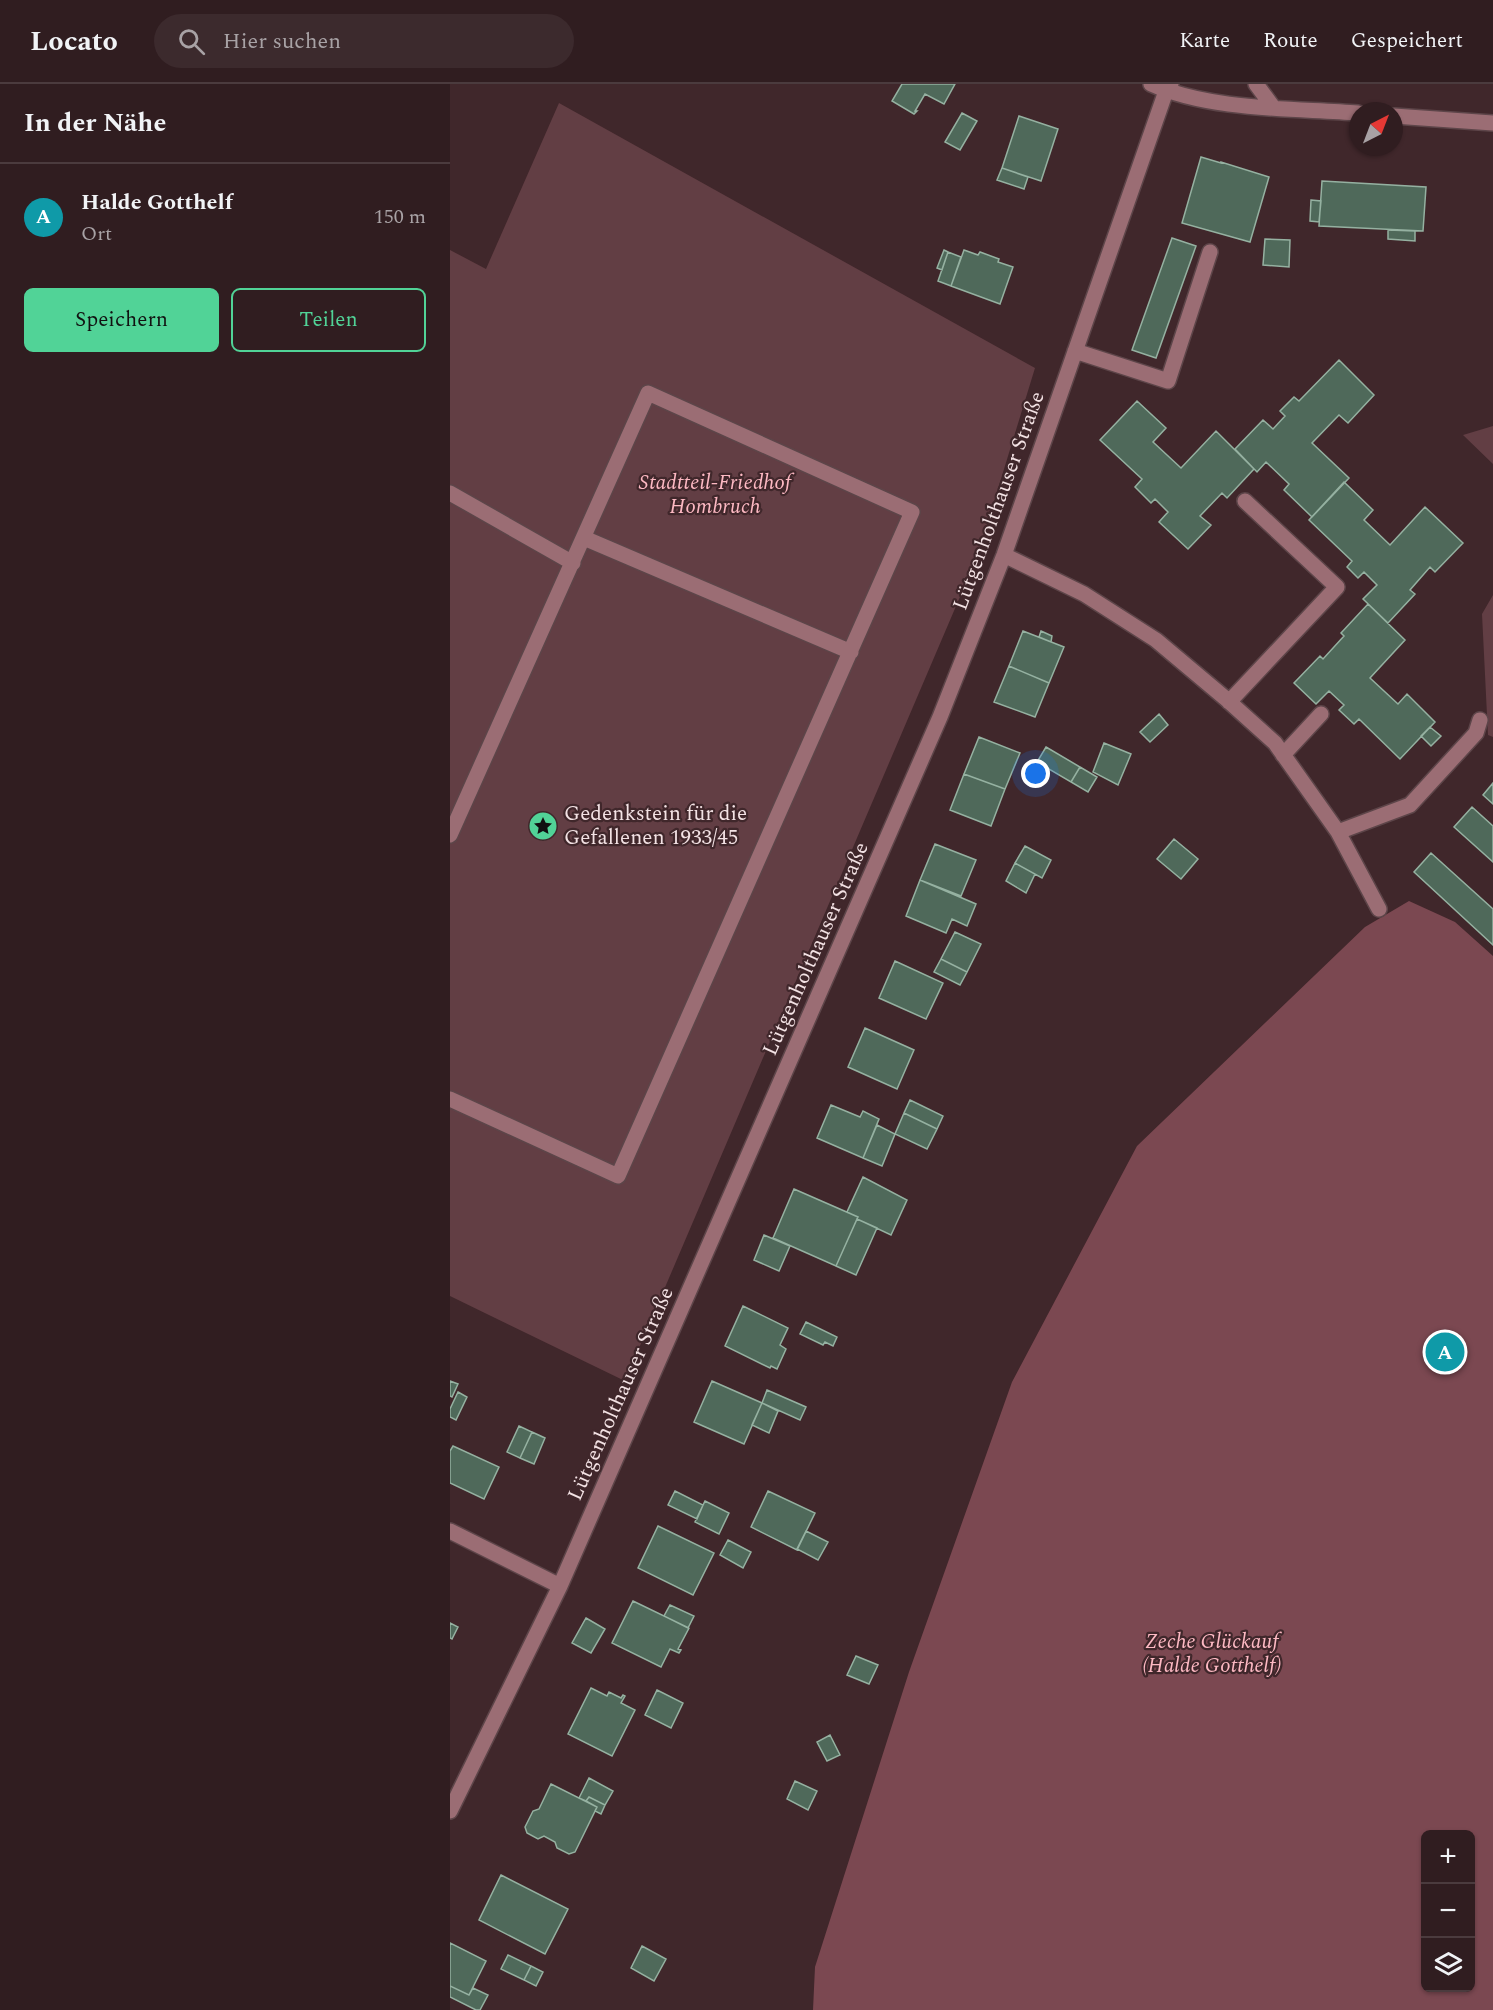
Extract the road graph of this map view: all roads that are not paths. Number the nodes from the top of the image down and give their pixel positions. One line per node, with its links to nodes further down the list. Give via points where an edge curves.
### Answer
1 (1151, 84): 3 (street)
2 (1256, 84): 4 (street)
3 (1169, 87): 4 (street, via 1232,105); 9 (street, Lütgenholthauser Straße)
4 (1273, 107): 5 (street)
5 (1349, 112)
6 (1403, 117): 7 (street)
7 (1493, 123)
8 (1210, 252): 9 (street, via 1168,381)
9 (1075, 351): 13 (street, Lütgenholthauser Straße)
10 (450, 493): 14 (street)
11 (1245, 501): 16 (street, via 1337,586)
12 (584, 538): 14 (street); 15 (street); 15 (street, via 648,393 912,512)
13 (1004, 555): 16 (street, via 1084,594 1156,640); 25 (street, Lütgenholthauser Straße, via 940,717)
14 (573, 563): 21 (street)
15 (851, 652): 23 (street, via 618,1176)
16 (1229, 702): 19 (street)
17 (1321, 714): 19 (street)
18 (1480, 720): 20 (street, via 1476,733 1410,805)
19 (1283, 755): 20 (street)
20 (1338, 832): 22 (street)
21 (450, 835)
22 (1379, 909)
23 (450, 1099)
24 (450, 1532): 25 (street)
25 (560, 1586): 26 (street, Lütgenholthauser Straße)
26 (450, 1811)

